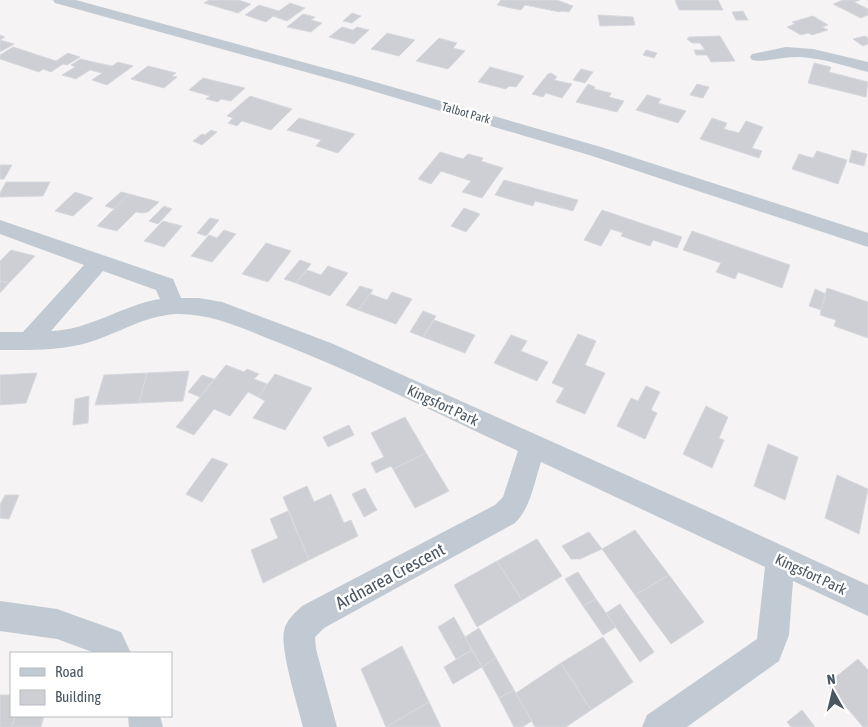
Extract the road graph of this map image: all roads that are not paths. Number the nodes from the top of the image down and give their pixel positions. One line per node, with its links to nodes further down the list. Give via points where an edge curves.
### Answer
1 (60, 0): 5 (street, Talbot Park, via 595,151)
2 (758, 57): 3 (street, via 774,52 808,52)
3 (868, 67)
4 (0, 227): 6 (street)
5 (868, 240)
6 (98, 262): 7 (street, via 165,285); 8 (street)
7 (174, 306): 8 (street, Kingsfort Park, via 145,310 88,334 63,340); 10 (street, Kingsfort Park, via 199,306 222,311 323,350)
8 (29, 340): 9 (street, Kingsfort Park)
9 (0, 341)
10 (533, 446): 11 (street, Kingsfort Park); 15 (street, Ardnarea Crescent, via 514,505 505,514 313,617 299,631 300,649)
11 (780, 560): 12 (street, Kingsfort Park); 16 (street, via 774,635 768,650)
12 (868, 602)
13 (0, 616): 14 (street, via 58,624 110,643)
14 (114, 652)
15 (320, 727)
16 (659, 727)

